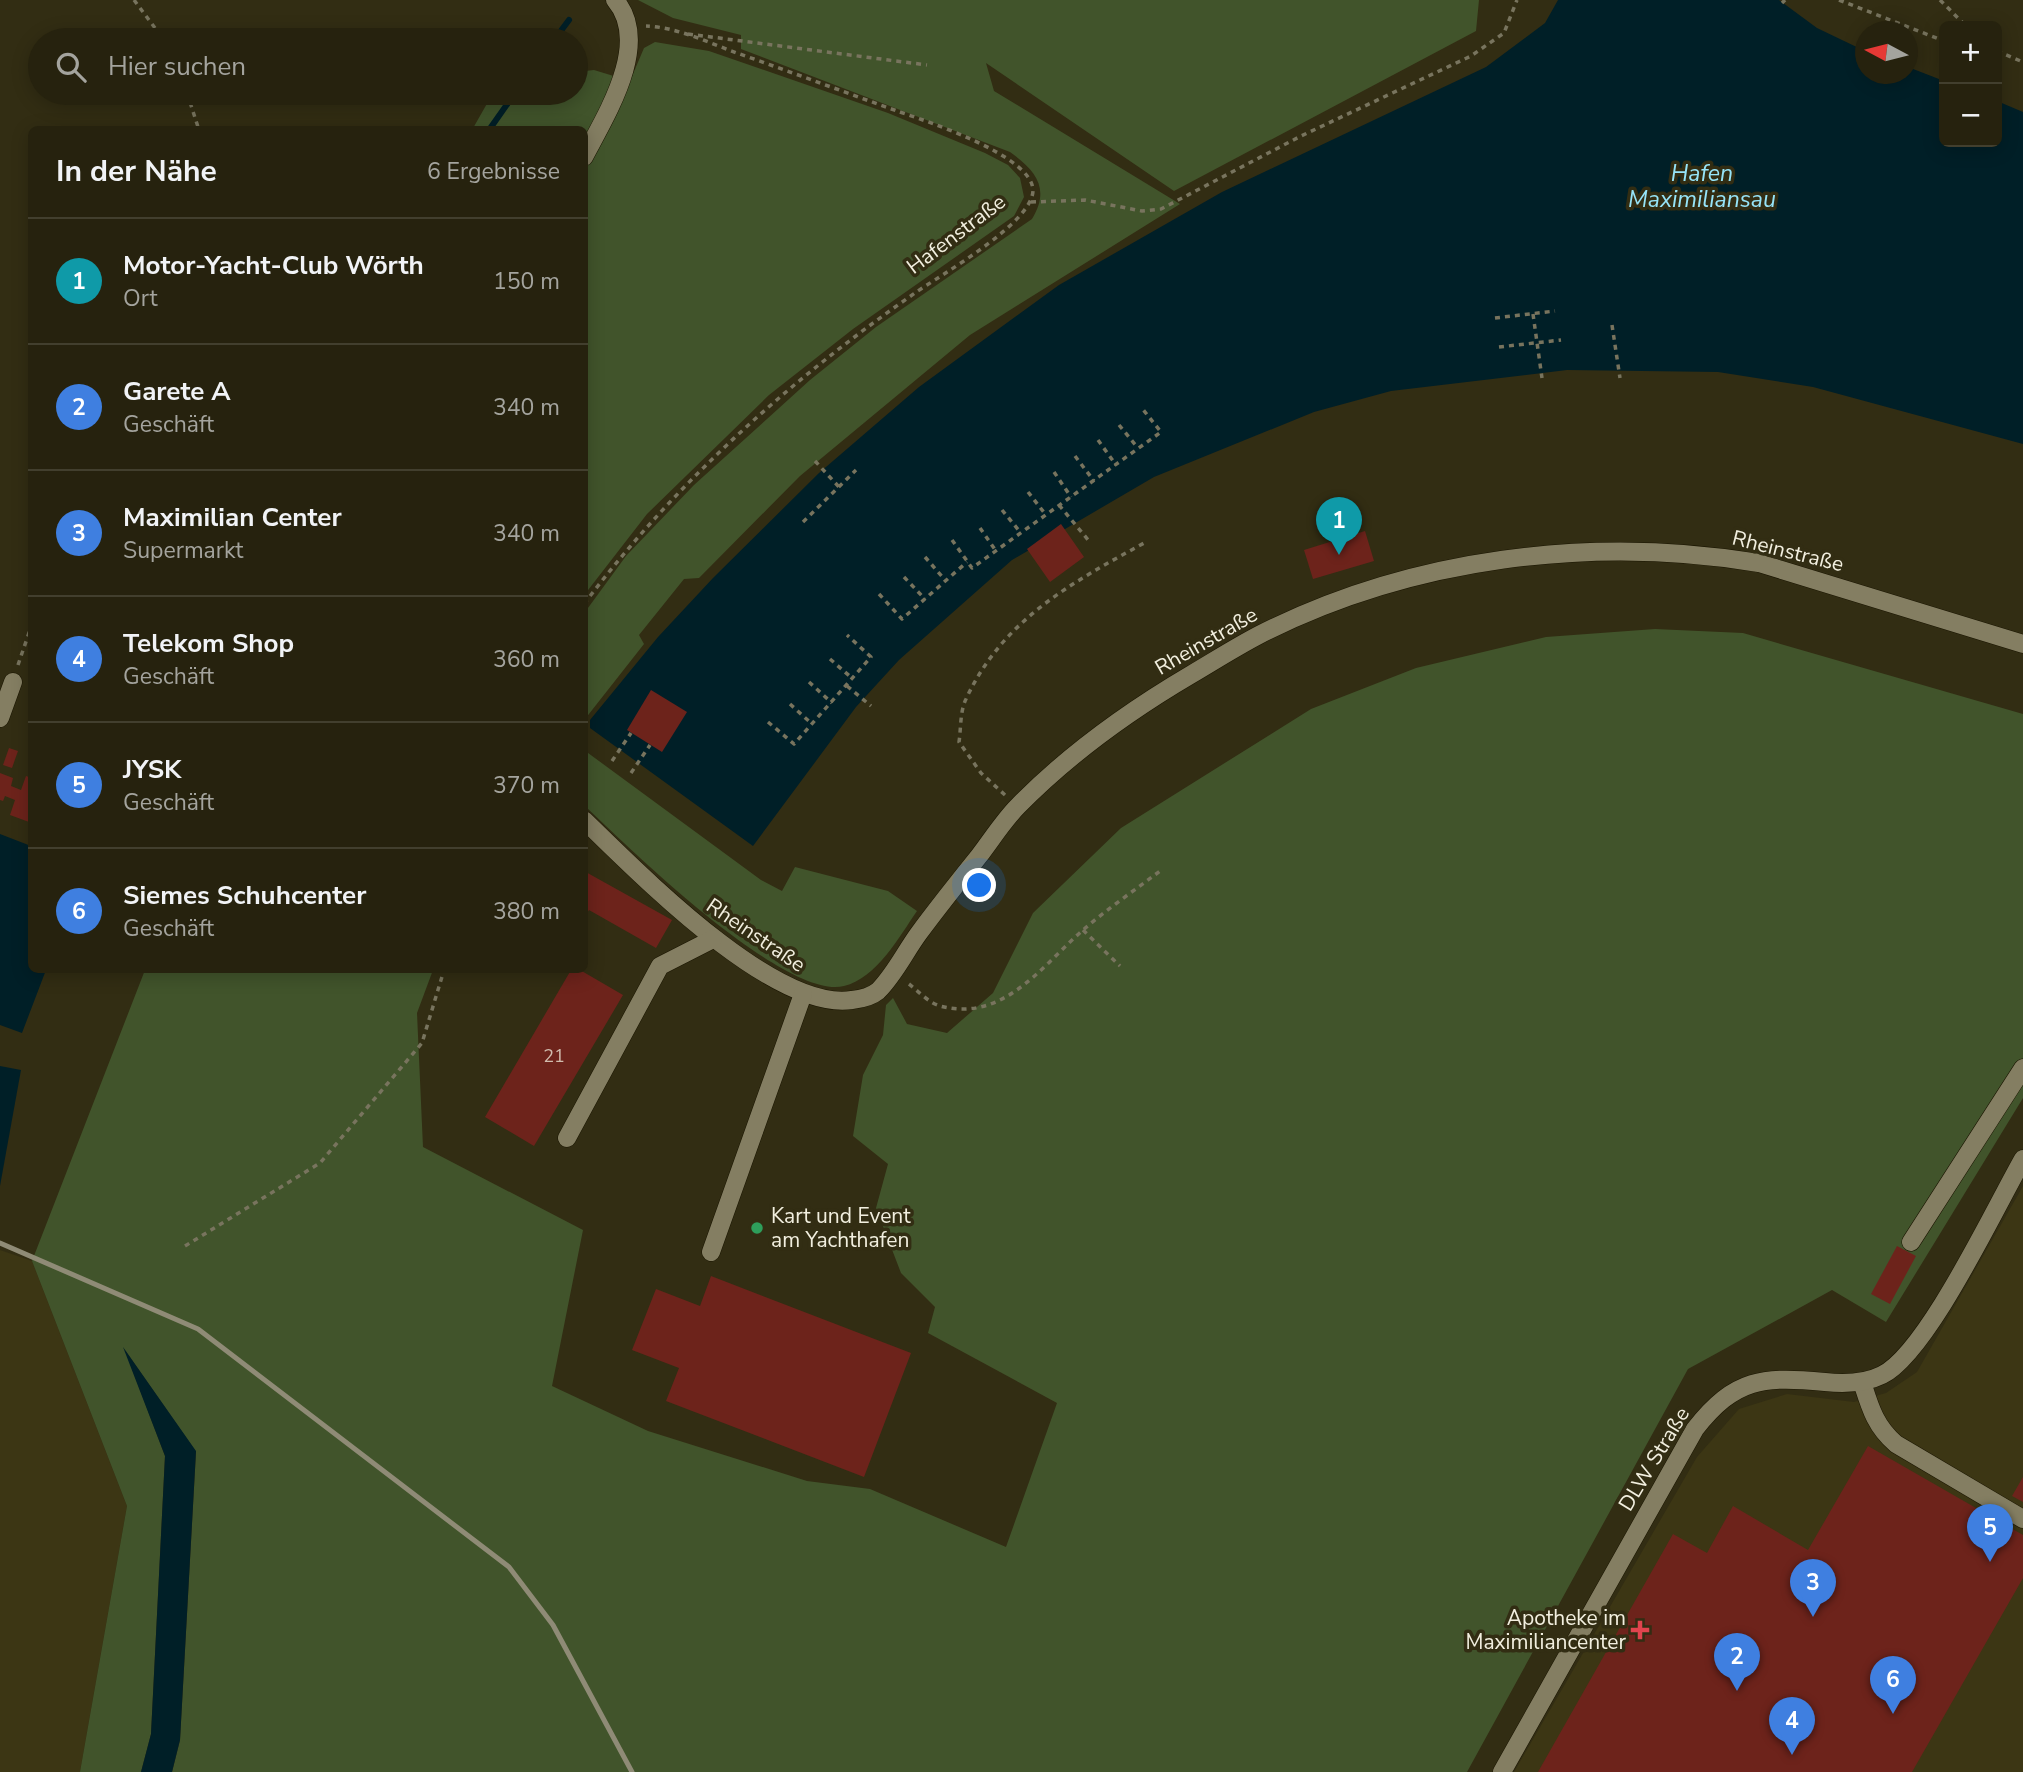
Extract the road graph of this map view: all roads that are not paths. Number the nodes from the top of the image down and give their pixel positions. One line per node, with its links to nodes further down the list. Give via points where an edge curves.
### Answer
1 (615, 0): 2 (lane, via 629,25 630,50)
2 (588, 148)
3 (2023, 644): 8 (lane, Rheinstraße, via 1759,563 1723,557 1582,552 1491,563 1392,584 1259,635 1166,689 1092,740 1017,807 875,994 830,1001)
4 (13, 682): 5 (lane)
5 (0, 718)
6 (588, 824): 7 (lane, Rheinstraße)
7 (713, 939): 8 (lane, Rheinstraße); 10 (lane, via 660,966)
8 (803, 994): 13 (lane)
9 (2023, 1068): 12 (lane)
10 (567, 1138)
11 (2023, 1160): 14 (lane, DLW Straße, via 1922,1336 1897,1366)
12 (1911, 1242)
13 (711, 1252)
14 (1862, 1382): 15 (lane, via 1873,1416 1896,1444); 16 (lane, DLW Straße, via 1759,1380 1731,1392 1710,1410 1695,1429)
15 (2023, 1519)
16 (1502, 1772)

